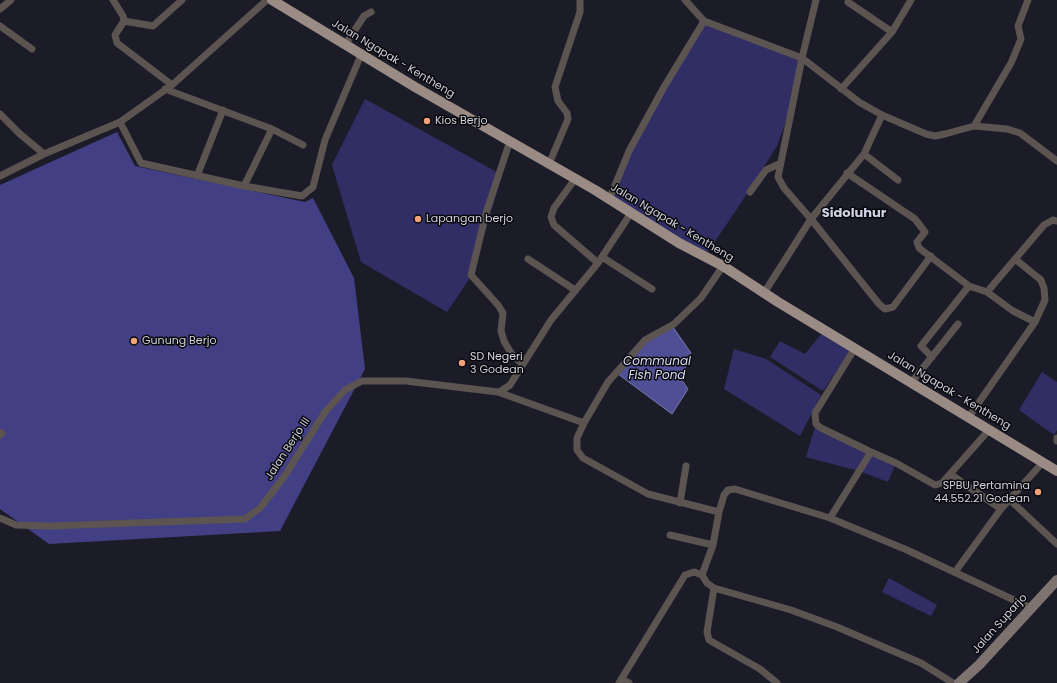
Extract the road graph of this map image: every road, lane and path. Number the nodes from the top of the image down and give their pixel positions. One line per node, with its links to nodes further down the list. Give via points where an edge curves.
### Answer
1 (11, 0): 12 (street)
2 (112, 0): 14 (street)
3 (182, 0): 14 (street, via 153,26)
4 (267, 0): 22 (street)
5 (272, 0): 18 (main road, Jalan Ngapak - Kentheng)
6 (580, 0): 36 (street, via 580,12 555,87 558,100 568,119)
7 (685, 0): 15 (street)
8 (816, 0): 21 (street)
9 (912, 0): 17 (street)
10 (1028, 0): 29 (street, via 1018,26 1021,39 1011,63)
11 (848, 2): 17 (street)
12 (0, 9)
13 (371, 12): 18 (street, via 364,16)
14 (124, 21): 22 (street, via 115,35 117,43)
15 (704, 21): 21 (street); 45 (street, via 629,151)
16 (0, 26): 19 (street)
17 (892, 32): 24 (street)
18 (345, 45): 20 (main road, Jalan Ngapak - Kentheng)
19 (32, 49)
20 (361, 55): 31 (main road, Jalan Ngapak - Kentheng); 43 (street, via 325,140 313,187 302,196)
21 (802, 58): 24 (street); 37 (street)
22 (172, 85): 23 (street)
23 (165, 89): 25 (street); 28 (street)
24 (841, 89): 27 (street)
25 (223, 110): 30 (street); 40 (street)
26 (0, 114): 33 (street)
27 (882, 115): 29 (street, via 935,136); 34 (street)
28 (120, 122): 33 (street); 40 (street, via 141,163)
29 (974, 126): 35 (street, via 1020,133)
30 (272, 129): 32 (street); 43 (street)
31 (510, 141): 36 (main road, Jalan Ngapak - Kentheng); 63 (street, via 486,212 471,276 503,312 501,331 504,341)
32 (303, 145)
33 (44, 154): 39 (street)
34 (864, 154): 38 (street); 42 (street)
35 (1057, 162)
36 (549, 164): 41 (main road, Jalan Ngapak - Kentheng)
37 (779, 164): 44 (street, via 766,170); 47 (street, via 778,176 784,188)
38 (847, 173): 47 (street); 49 (street, via 915,219 925,232 917,245)
39 (1, 174)
40 (197, 176): 43 (street)
41 (575, 179): 45 (main road, Jalan Ngapak - Kentheng); 52 (street, via 554,208 551,217 554,225)
42 (898, 180)
43 (244, 186)
44 (750, 192)
45 (609, 200): 46 (main road, Jalan Ngapak - Kentheng)
46 (632, 213): 52 (street); 53 (main road, Jalan Ngapak - Kentheng, via 679,243)
47 (811, 219): 49 (street, via 885,309 893,306); 58 (street)
48 (1057, 221): 51 (street, via 1053,220 1044,225)
49 (931, 256): 54 (street)
50 (528, 259): 56 (street)
51 (1015, 259): 57 (street); 59 (street, via 1041,280 1044,288 1045,300)
52 (600, 260): 55 (street); 56 (street)
53 (723, 266): 58 (main road, Jalan Ngapak - Kentheng); 67 (street, via 701,298 674,324 645,340 608,382)
54 (969, 286): 57 (street); 62 (street, via 921,346)
55 (652, 289)
56 (575, 290): 63 (street, via 551,320)
57 (987, 292): 59 (street, via 1013,311)
58 (764, 293): 61 (main road, Jalan Ngapak - Kentheng)
59 (1035, 322): 66 (street)
60 (958, 324): 62 (street)
61 (855, 348): 64 (main road, Jalan Ngapak - Kentheng); 69 (street, via 815,413 815,420 821,428)
62 (932, 357): 64 (street)
63 (522, 364): 65 (street, via 510,386)
64 (911, 383): 66 (main road, Jalan Ngapak - Kentheng)
65 (498, 392): 67 (street, Jalan Berjo III); 78 (street, Jalan Berjo III, via 406,380 362,381 345,390 326,412 284,477 260,508 245,519 50,526 16,525)
66 (968, 418): 68 (main road, Jalan Ngapak - Kentheng)
67 (584, 423): 75 (street, via 578,438 578,450 583,458 648,494)
68 (989, 430): 70 (main road, Jalan Ngapak - Kentheng); 73 (street)
69 (871, 452): 73 (street, via 896,462 935,485 942,484); 79 (street)
70 (1043, 462): 72 (main road, Jalan Ngapak - Kentheng); 74 (street)
71 (686, 466): 75 (street)
72 (1056, 469)
73 (950, 474): 76 (street)
74 (1010, 500): 76 (street); 81 (street)
75 (680, 502): 77 (street)
76 (1001, 509): 83 (street)
77 (719, 512): 79 (street, via 724,495 728,490 735,489); 82 (street)
78 (0, 518)
79 (830, 518): 83 (street)
80 (670, 535): 82 (street)
81 (1057, 544)
82 (713, 545): 84 (street)
83 (955, 572): 87 (street)
84 (702, 575): 86 (street); 88 (street, via 694,572 685,575)
85 (1057, 580): 87 (main road, Jalan Suparjo)
86 (714, 588): 90 (street, via 707,632 709,640 760,669); 91 (street, via 791,610 836,627 921,663)
87 (1031, 608): 92 (main road, Jalan Suparjo)
88 (620, 681): 89 (street)
89 (629, 683)
90 (777, 683)
91 (953, 683)
92 (959, 683)

